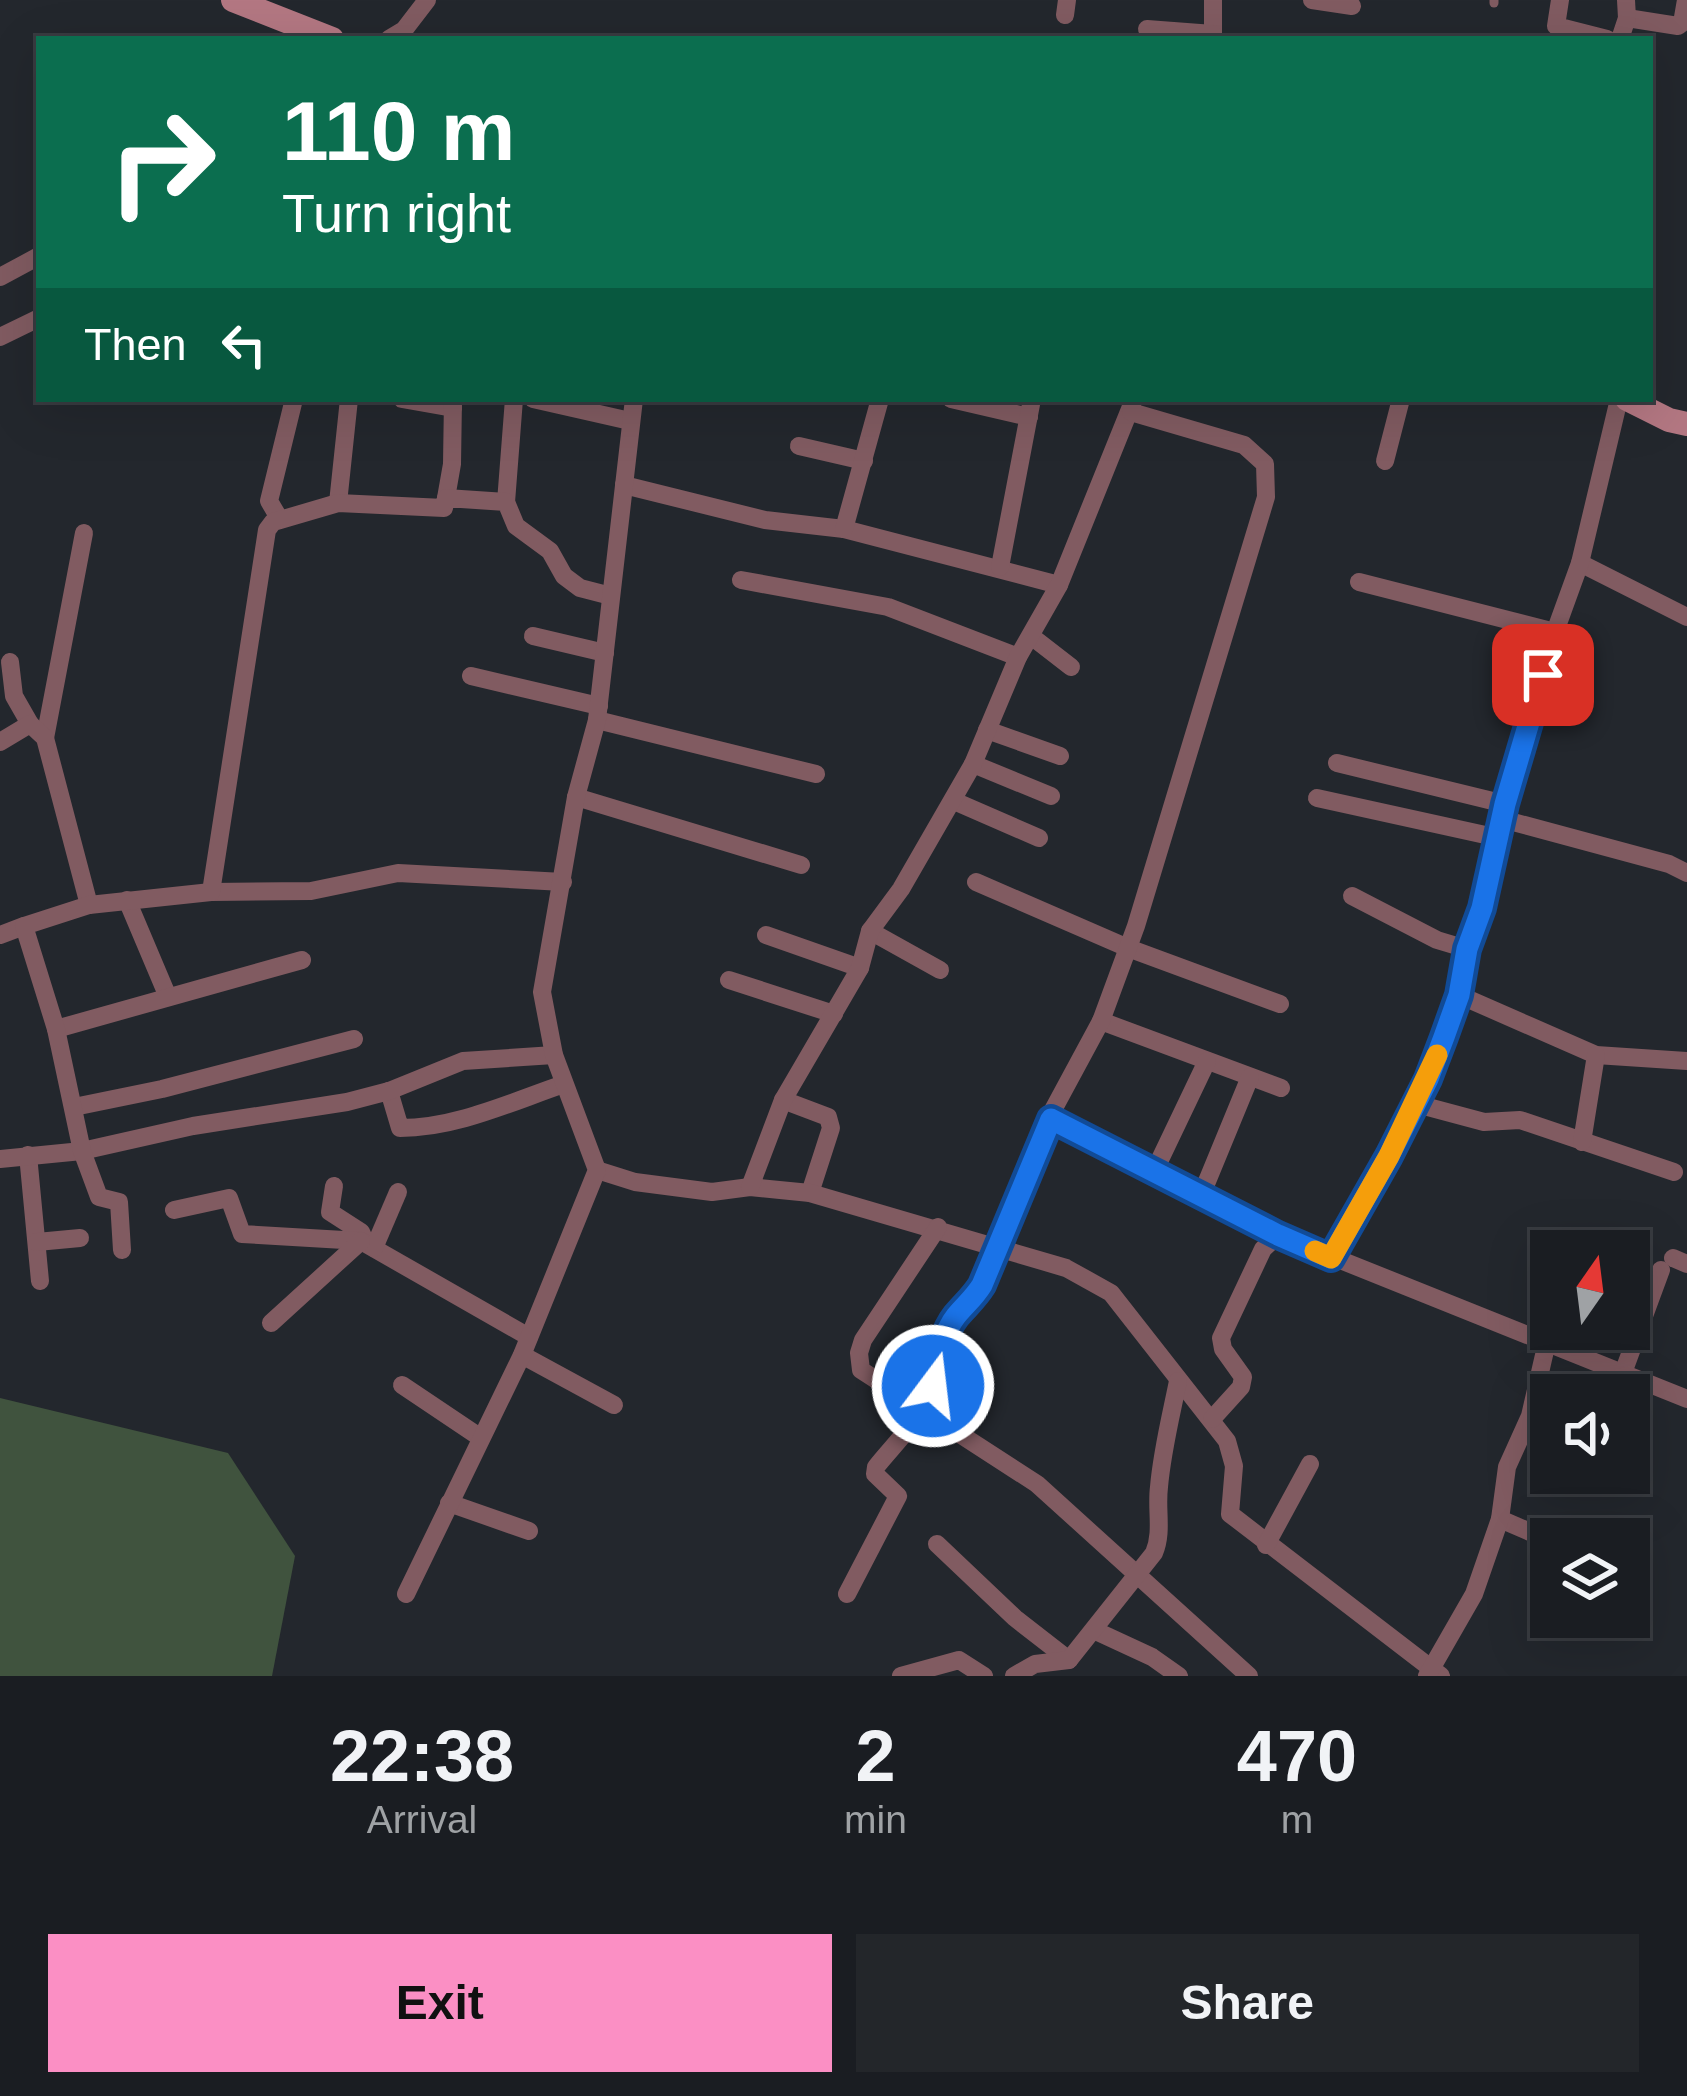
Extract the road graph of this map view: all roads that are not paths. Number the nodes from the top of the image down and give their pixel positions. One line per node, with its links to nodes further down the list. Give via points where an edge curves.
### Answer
1 (233, 0): 10 (street)
2 (427, 0): 11 (street)
3 (1213, 0): 13 (street)
4 (1312, 0): 7 (street)
5 (1560, 0): 14 (street, via 1556,26)
6 (1686, 0): 8 (street, via 1678,26)
7 (1352, 6)
8 (1626, 9)
9 (1147, 29): 12 (street)
10 (324, 36)
11 (394, 36)
12 (1206, 36)
13 (1214, 36)
14 (1595, 36)
15 (36, 258): 16 (street)
16 (0, 277)
17 (36, 319): 18 (street)
18 (0, 337)
19 (293, 402): 41 (street, via 269,501)
20 (349, 402): 40 (street)
21 (514, 402): 39 (street)
22 (546, 402): 32 (street)
23 (633, 402): 32 (street)
24 (879, 402): 35 (street)
25 (977, 402): 31 (street)
26 (1400, 402): 36 (street)
27 (1622, 402): 44 (street)
28 (1630, 402): 33 (street)
29 (453, 404): 38 (street)
30 (1133, 406): 48 (street); 85 (street, via 1244,445 1267,476 1257,533)
31 (1030, 408): 45 (street)
32 (630, 421): 37 (street)
33 (1687, 424)
34 (799, 446): 35 (street)
35 (864, 460): 42 (street)
36 (1385, 461)
37 (624, 485): 42 (street, via 765,520); 49 (street)
38 (446, 498): 39 (street); 40 (street, via 444,508)
39 (506, 502): 49 (street, via 516,526 550,551 564,576)
40 (338, 503): 41 (street)
41 (279, 518): 77 (street, via 267,530)
42 (844, 529): 45 (street)
43 (84, 533): 61 (street)
44 (1580, 563): 50 (street); 51 (street)
45 (1000, 567): 48 (street)
46 (741, 580): 55 (street, via 888,607)
47 (1359, 582): 51 (street)
48 (1059, 585): 53 (street)
49 (610, 596): 54 (street)
50 (1687, 617)
51 (1556, 632): 71 (street)
52 (532, 636): 54 (street)
53 (1031, 636): 55 (street); 57 (street)
54 (604, 653): 59 (street)
55 (1018, 657): 60 (street)
56 (10, 662): 61 (street, via 14,696)
57 (1071, 667)
58 (471, 676): 59 (street)
59 (598, 713): 66 (street); 68 (street)
60 (987, 730): 63 (street); 65 (street)
61 (38, 731): 62 (street); 80 (street)
62 (0, 742)
63 (1060, 756)
64 (1337, 763): 71 (street)
65 (973, 764): 67 (street); 70 (street)
66 (816, 774)
67 (1051, 796)
68 (576, 797): 73 (street); 75 (street)
69 (1317, 798): 71 (street)
70 (954, 801): 72 (street); 82 (street)
71 (1502, 821): 74 (street); 86 (street)
72 (1039, 838)
73 (802, 865)
74 (1687, 873)
75 (563, 882): 77 (street, via 398,873 311,891); 99 (street, via 542,992)
76 (976, 882): 85 (street)
77 (211, 892): 79 (street)
78 (1352, 896): 86 (street)
79 (127, 900): 80 (street); 92 (street)
80 (89, 905): 81 (street)
81 (24, 926): 83 (street); 96 (street)
82 (870, 931): 88 (street); 89 (street)
83 (0, 935)
84 (766, 935): 88 (street)
85 (1127, 948): 93 (street); 95 (street)
86 (1467, 949): 91 (street)
87 (302, 960): 92 (street)
88 (860, 968): 94 (street)
89 (940, 970)
90 (729, 980): 94 (street)
91 (1459, 995): 98 (street); 107 (street)
92 (168, 997): 96 (street)
93 (1280, 1004)
94 (835, 1014): 106 (street)
95 (1100, 1021): 100 (street); 109 (street)
96 (56, 1029): 108 (street)
97 (354, 1039): 108 (street)
98 (1596, 1054): 101 (street); 110 (street)
99 (554, 1055): 103 (street); 105 (street, via 463,1061)
100 (1207, 1060): 102 (street); 115 (street)
101 (1687, 1061)
102 (1250, 1077): 104 (street); 121 (street)
103 (564, 1084): 105 (street, via 418,1128 400,1128); 114 (street)
104 (1281, 1088)
105 (389, 1090): 111 (street)
106 (783, 1100): 118 (street); 120 (street, via 828,1118 831,1128)
107 (1413, 1103): 110 (street, via 1484,1123 1520,1120); 130 (street)
108 (74, 1107): 111 (street)
109 (1051, 1119): 115 (street); 128 (street)
110 (1582, 1142): 116 (street)
111 (82, 1151): 112 (street); 129 (street, via 99,1198 119,1202)
112 (28, 1155): 113 (street); 126 (street)
113 (0, 1159)
114 (596, 1170): 118 (street, via 712,1192); 135 (street)
115 (1154, 1172): 121 (street)
116 (1674, 1172)
117 (334, 1186): 127 (street, via 330,1212)
118 (750, 1187): 120 (street)
119 (398, 1192): 127 (street)
120 (810, 1192): 123 (street)
121 (1201, 1196): 124 (street)
122 (173, 1210): 127 (street, via 229,1198 242,1234)
123 (938, 1228): 128 (street); 143 (street, via 859,1354 861,1370)
124 (1278, 1235): 130 (street); 144 (street, via 1221,1338 1243,1377)
125 (80, 1238): 126 (street)
126 (37, 1242): 132 (street)
127 (367, 1244): 133 (street); 135 (street)
128 (996, 1245): 139 (street, via 1111,1293); 143 (street, via 982,1285 944,1340)
129 (122, 1250)
130 (1331, 1258): 134 (street)
131 (1674, 1264): 138 (street)
132 (40, 1281)
133 (271, 1323)
134 (1530, 1335)
135 (525, 1346): 142 (street); 145 (street)
136 (1544, 1350): 148 (street, via 1530,1416 1507,1467)
137 (1566, 1350): 138 (street)
138 (1623, 1373): 141 (street)
139 (1178, 1381): 144 (street); 153 (street, via 1159,1481 1161,1537)
140 (402, 1385): 145 (street)
141 (1687, 1399)
142 (614, 1405)
143 (922, 1410): 153 (street, via 1036,1484); 155 (street, via 876,1467 898,1496)
144 (1212, 1419): 152 (street, via 1234,1466 1230,1514)
145 (481, 1438): 147 (street)
146 (1310, 1464): 152 (street)
147 (449, 1503): 149 (street); 154 (street)
148 (1500, 1519): 150 (street); 158 (street)
149 (529, 1531)
150 (1530, 1531)
151 (937, 1544): 157 (street)
152 (1266, 1544): 158 (street)
153 (1137, 1571): 157 (street); 163 (street)
154 (406, 1594)
155 (848, 1594)
156 (1098, 1632): 162 (street)
157 (1069, 1660): 161 (street)
158 (1433, 1674)
159 (901, 1676): 160 (street, via 959,1660)
160 (984, 1676)
161 (1013, 1676)
162 (1179, 1676)
163 (1250, 1676)

